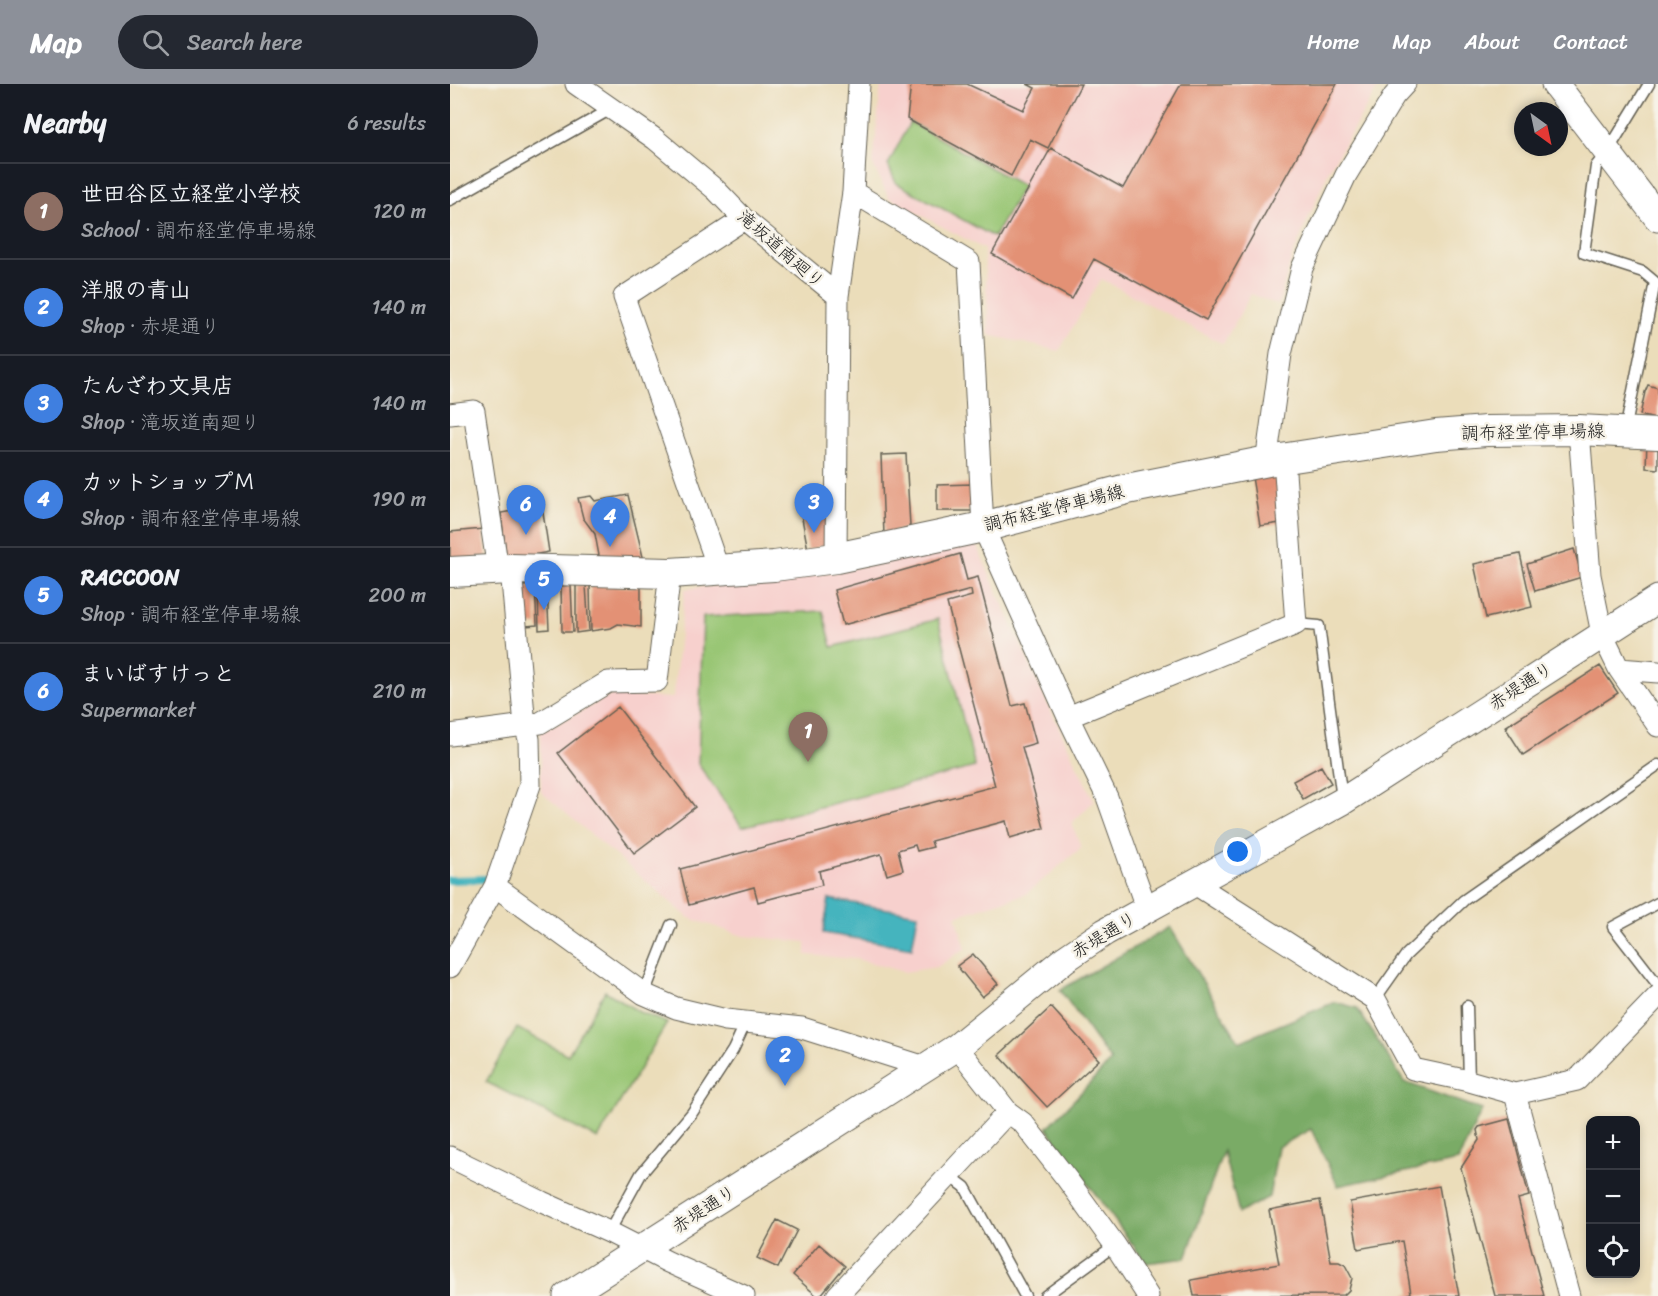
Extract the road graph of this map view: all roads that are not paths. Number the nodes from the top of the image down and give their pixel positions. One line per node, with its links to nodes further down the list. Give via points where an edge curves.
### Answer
1 (576, 84): 6 (street, 滝坂道南廻り)
2 (859, 84): 8 (street)
3 (1405, 84): 17 (street, via 1346,175 1302,268 1281,354 1268,448)
4 (1556, 84): 7 (street)
5 (1649, 84): 7 (lane)
6 (611, 108): 9 (lane); 11 (street, 滝坂道南廻り, via 655,139)
7 (1608, 150): 10 (street); 15 (lane, via 1596,166 1584,254 1643,272 1655,282)
8 (853, 192): 12 (street); 18 (street, via 969,262)
9 (450, 200)
10 (1655, 211)
11 (744, 219): 12 (street, 滝坂道南廻り); 21 (street, via 624,297)
12 (838, 296): 19 (street, 滝坂道南廻り)
13 (450, 414): 20 (street, via 474,411)
14 (1578, 430): 15 (main road, 調布経堂停車場線); 17 (main road, 調布経堂停車場線, via 1436,435); 26 (street, via 1590,575)
15 (1625, 432): 16 (main road, 調布経堂停車場線)
16 (1658, 434)
17 (1276, 460): 18 (main road, 調布経堂停車場線, via 1127,489); 25 (street)
18 (983, 527): 19 (main road, 調布経堂停車場線); 29 (street)
19 (836, 558): 21 (main road, 調布経堂停車場線)
20 (505, 570): 22 (main road, 調布経堂停車場線); 23 (main road, 調布経堂停車場線); 30 (street)
21 (719, 571): 23 (main road, 調布経堂停車場線)
22 (450, 572)
23 (670, 573): 30 (street, via 657,681 608,682 540,723)
24 (1658, 599): 26 (street, 赤堤通り)
25 (1296, 624): 29 (street); 34 (lane, via 1319,626)
26 (1602, 634): 27 (street); 34 (street, 赤堤通り)
27 (1619, 669): 28 (street); 31 (street)
28 (1658, 672)
29 (1068, 717): 38 (street, via 1107,797)
30 (525, 726): 32 (street); 36 (street, via 530,785)
31 (1658, 726)
32 (450, 735)
33 (1658, 765): 44 (lane, via 1464,900 1406,955)
34 (1343, 801): 35 (street, 赤堤通り)
35 (1195, 884): 38 (street, 赤堤通り); 44 (street)
36 (495, 886): 40 (street); 42 (street)
37 (1658, 903): 41 (lane, via 1613,927)
38 (1147, 910): 47 (street, 赤堤通り, via 1065,959)
39 (671, 925): 42 (lane)
40 (450, 967)
41 (1658, 985)
42 (644, 994): 46 (street, via 676,1008)
43 (1658, 996): 50 (street, via 1577,1080)
44 (1375, 999): 49 (street, via 1413,1069)
45 (1467, 1005): 49 (lane)
46 (746, 1022): 48 (street, via 802,1028); 54 (lane, via 734,1050 692,1113 641,1174)
47 (957, 1047): 48 (street, 赤堤通り); 51 (street)
48 (925, 1067): 56 (street, 赤堤通り)
49 (1469, 1081): 50 (street)
50 (1515, 1094): 63 (street)
51 (1008, 1112): 53 (street); 55 (street, via 1023,1124)
52 (450, 1157): 54 (street)
53 (949, 1175): 59 (street); 60 (lane, via 965,1187)
54 (609, 1232): 56 (street)
55 (1115, 1245): 61 (lane); 62 (street)
56 (641, 1249): 57 (street, 赤堤通り); 58 (street)
57 (567, 1296)
58 (744, 1296)
59 (837, 1296)
60 (1025, 1296)
61 (1045, 1296)
62 (1148, 1296)
63 (1569, 1296)

